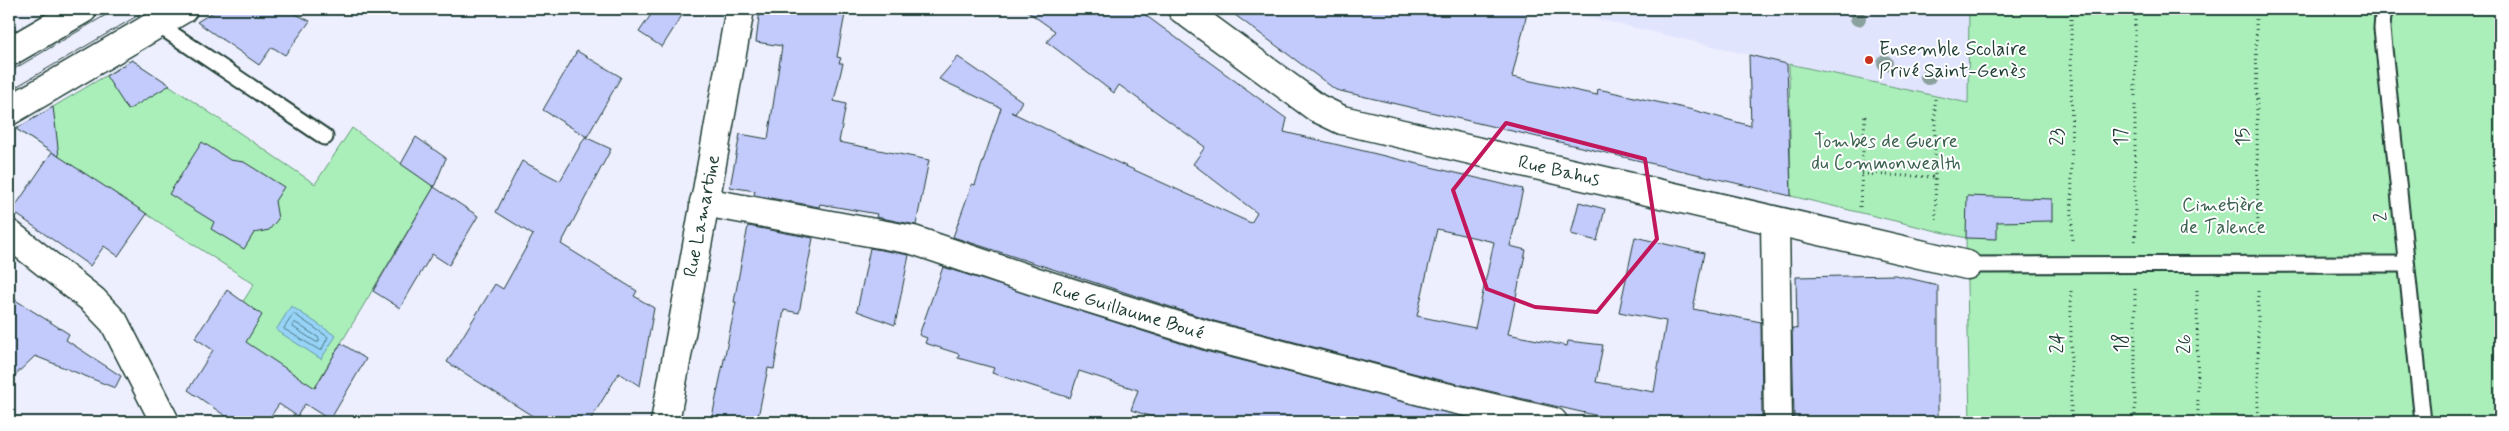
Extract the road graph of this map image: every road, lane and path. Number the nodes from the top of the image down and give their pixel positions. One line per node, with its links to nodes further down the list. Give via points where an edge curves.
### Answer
1 (83, 9): 9 (street)
2 (183, 9): 10 (street)
3 (740, 9): 18 (street, Rue Lamartine)
4 (1182, 9): 19 (street, Rue Bahus, via 1317,108 1342,120)
5 (2071, 9): 27 (path, 23)
6 (2135, 9): 23 (path, 17)
7 (2256, 9): 24 (path, 15)
8 (2387, 9): 25 (lane, 2, via 2382,29)
9 (53, 16): 11 (street)
10 (157, 24): 13 (street); 15 (lane)
11 (9, 52)
12 (1935, 99): 17 (path)
13 (9, 111)
14 (1865, 116): 16 (path)
15 (325, 137)
16 (1862, 174): 17 (path); 22 (path, via 1860,212)
17 (1935, 177): 20 (path)
18 (704, 202): 30 (street, Rue Lamartine); 31 (street, Rue Guillaume Boué, via 913,240 1210,336)
19 (1775, 222): 22 (street, Rue Bahus); 32 (street)
20 (1936, 222)
21 (9, 234): 29 (street, via 93,300 114,322)
22 (1854, 239): 26 (street, Rue Bahus)
23 (2134, 264): 27 (lane); 28 (lane); 34 (path, 18)
24 (2258, 264): 25 (lane); 28 (lane); 36 (path, 15)
25 (2406, 264): 37 (lane, 2)
26 (1967, 265): 27 (lane)
27 (2072, 265): 33 (path, 24)
28 (2197, 265): 35 (path, 26)
29 (165, 422)
30 (665, 422)
31 (1553, 422)
32 (1778, 422)
33 (2071, 422)
34 (2135, 422)
35 (2198, 422)
36 (2258, 422)
37 (2423, 422)

